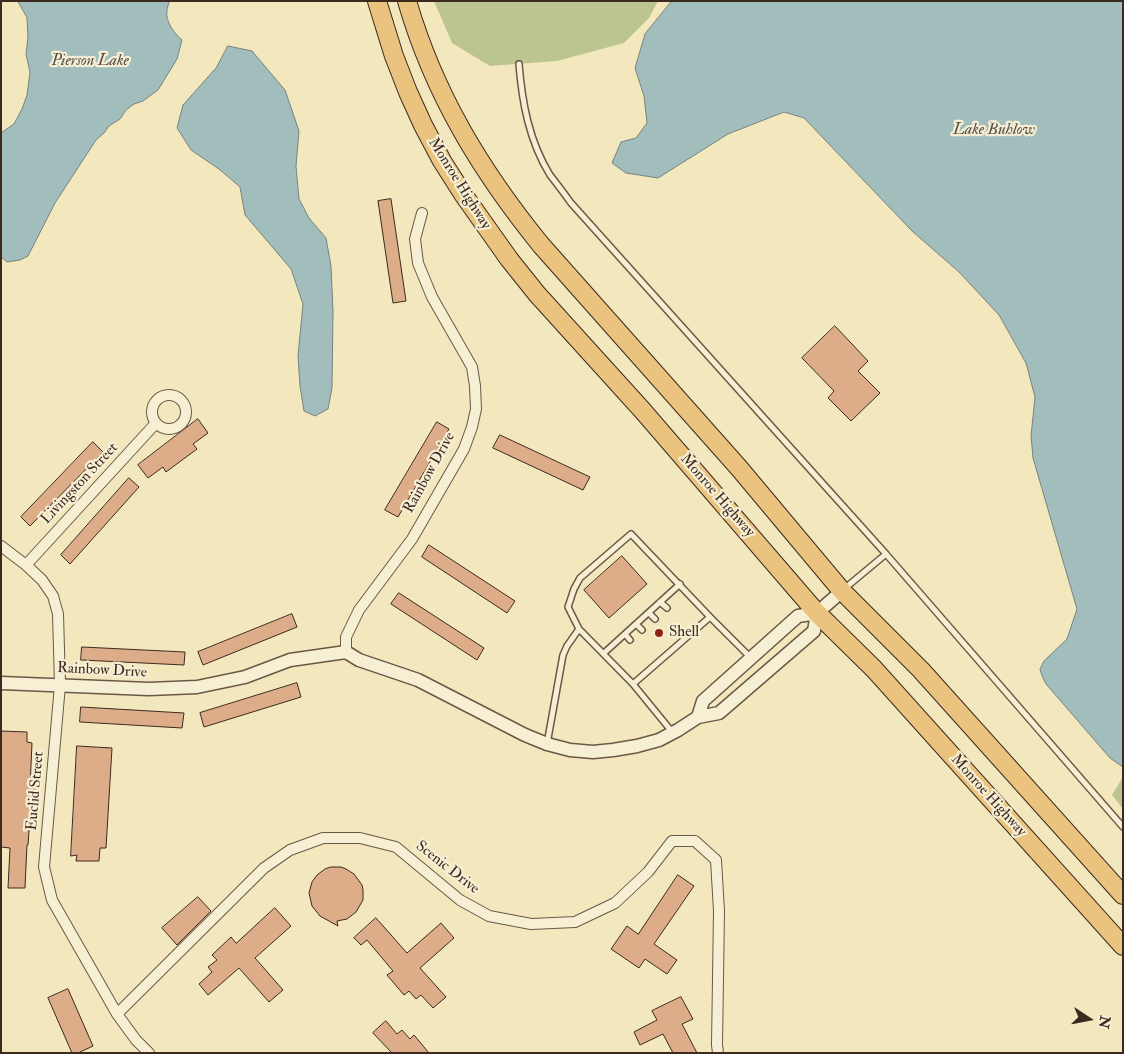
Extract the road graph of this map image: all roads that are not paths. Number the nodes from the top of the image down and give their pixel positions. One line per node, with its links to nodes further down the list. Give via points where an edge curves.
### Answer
1 (377, 1): 14 (highway, Monroe Highway, via 394,56 423,125 442,161 489,232 537,294)
2 (408, 1): 10 (highway, Monroe Highway, via 438,84 473,150 511,206 541,245 739,468)
3 (520, 64): 7 (lane, via 525,110 539,154 550,175 571,203)
4 (422, 213): 27 (street, Rainbow Drive, via 415,238 418,263 432,297 472,367 476,409 464,449 412,539 359,610 346,637)
5 (156, 424): 8 (street, Livingston Street)
6 (1, 546): 8 (street, Euclid Street)
7 (886, 554): 10 (lane); 39 (lane)
8 (26, 565): 35 (street, Euclid Street, via 53,596 58,614)
9 (680, 584): 11 (lane); 15 (lane); 19 (lane, via 631,534 580,578 568,607)
10 (842, 591): 14 (street); 40 (highway, Monroe Highway, via 921,670)
11 (660, 602): 12 (lane); 13 (lane)
12 (667, 608)
13 (649, 613): 16 (lane); 17 (lane)
14 (817, 613): 31 (street, via 798,616); 36 (street, via 814,631 719,713); 41 (highway, Monroe Highway, via 874,669)
15 (710, 617): 22 (lane); 31 (lane)
16 (655, 619)
17 (636, 624): 20 (lane); 21 (lane)
18 (685, 628): 22 (lane)
19 (579, 629): 28 (lane); 38 (lane, via 563,655)
20 (642, 630)
21 (625, 634): 24 (lane); 28 (lane)
22 (690, 634): 25 (lane)
23 (673, 638): 25 (lane)
24 (630, 640)
25 (679, 644): 29 (lane)
26 (661, 648): 29 (lane)
27 (346, 652): 35 (street, Rainbow Drive, via 290,660 245,677 197,687 149,689); 38 (street, via 359,660 418,680)
28 (604, 653): 34 (lane)
29 (666, 654): 32 (lane)
30 (649, 659): 32 (lane)
31 (751, 659): 36 (street, via 702,701)
32 (654, 665): 34 (lane)
33 (1, 683): 35 (street, Rainbow Drive)
34 (633, 684): 37 (lane)
35 (60, 685): 42 (street, Euclid Street, via 44,867 52,900)
36 (698, 717): 37 (street)
37 (673, 733): 38 (street, via 637,746 593,752)
38 (547, 744)
39 (1123, 827)
40 (1123, 894)
41 (1123, 946)
42 (117, 1014): 43 (street, Euclid Street); 44 (street, Scenic Drive, via 264,868 290,850 323,838 360,838 396,847 460,900 489,916 531,924 575,922 615,903 648,872 672,841 696,841 716,860)
43 (149, 1053)
44 (718, 1053)

